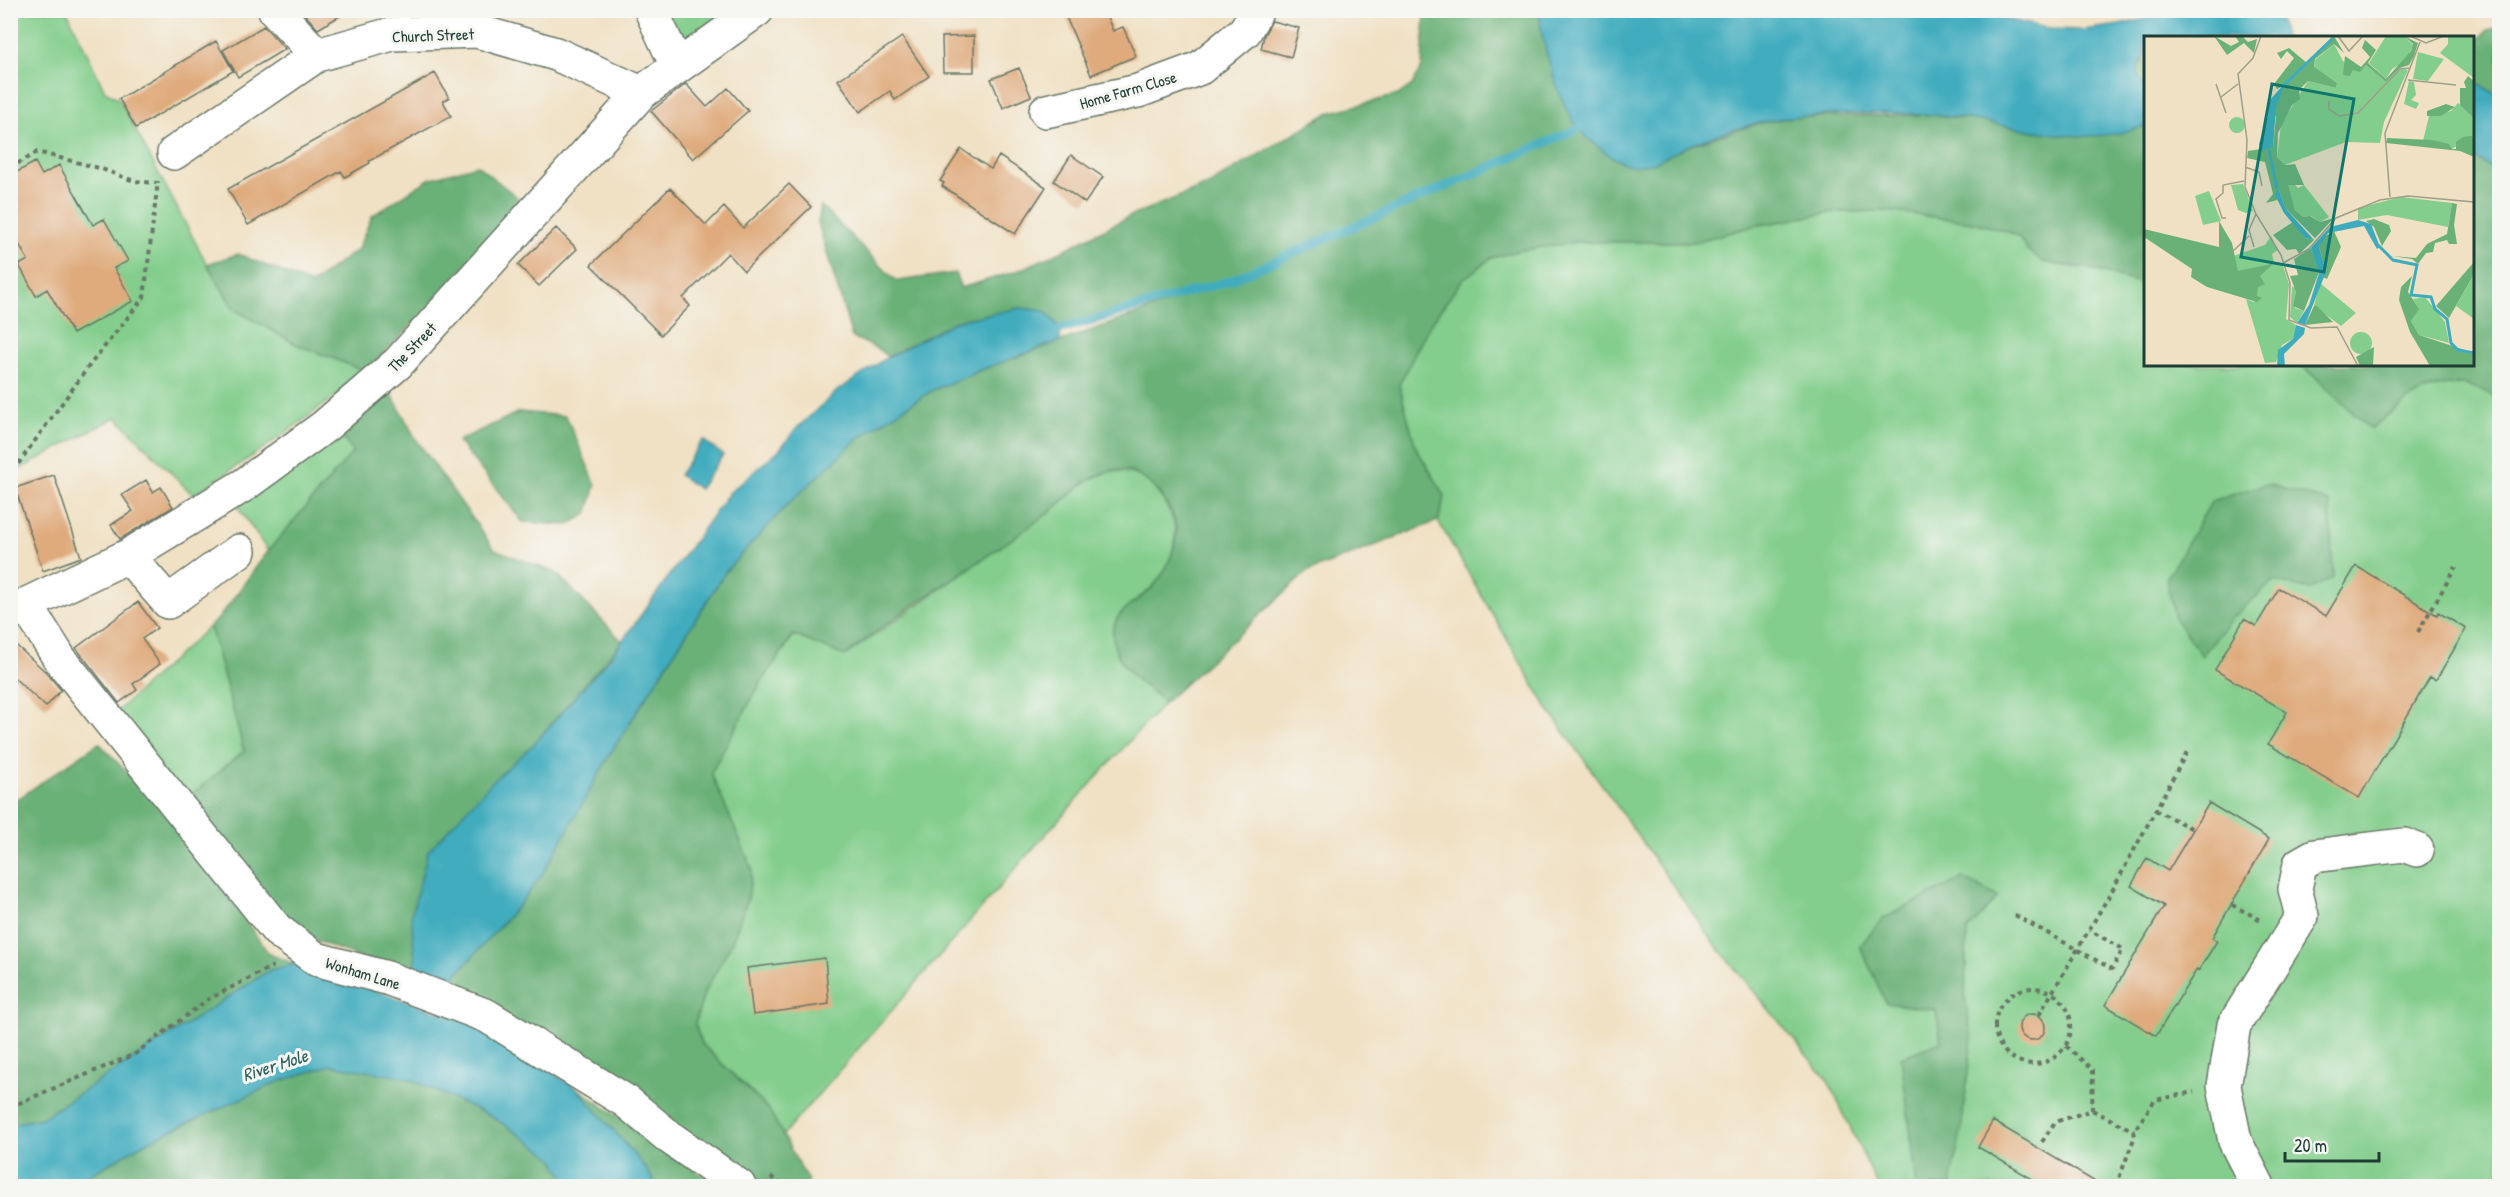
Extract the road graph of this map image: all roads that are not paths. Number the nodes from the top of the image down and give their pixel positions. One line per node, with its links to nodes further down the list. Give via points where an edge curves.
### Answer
1 (275, 10): 5 (street)
2 (651, 10): 6 (street)
3 (757, 10): 6 (street, The Street)
4 (1257, 10): 8 (street, Home Farm Close, via 1245,31 1200,68 1138,91)
5 (317, 55): 7 (street, Church Street, via 393,34 477,31 556,54); 9 (street, Church Street)
6 (677, 66): 7 (street, The Street)
7 (641, 93): 11 (street, The Street, via 398,363 325,426 244,485)
8 (1046, 111)
9 (174, 153)
10 (240, 551): 11 (street, via 168,602)
11 (128, 556): 12 (street, The Street)
12 (18, 609): 14 (street, Wonham Lane, via 277,930 316,959 387,978 487,1016 627,1102)
13 (2417, 850): 15 (street, via 2404,845 2325,854 2300,864 2295,889 2302,916 2234,1025 2224,1086 2235,1141)
14 (739, 1186)
15 (2258, 1186)

